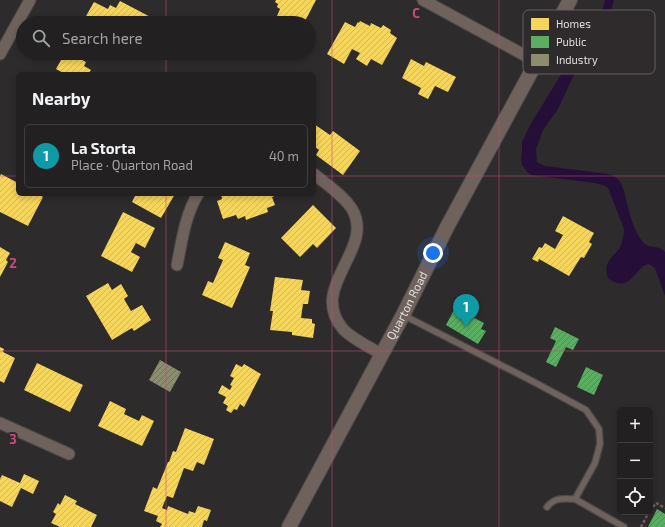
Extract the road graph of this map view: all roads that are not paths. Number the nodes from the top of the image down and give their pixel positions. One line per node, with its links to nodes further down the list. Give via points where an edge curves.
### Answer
1 (30, 0): 5 (street)
2 (423, 0): 8 (street)
3 (570, 0): 4 (street, Quarton Road)
4 (565, 10)
5 (21, 16)
6 (16, 24): 7 (street)
7 (1, 49)
8 (523, 54)
9 (530, 74): 13 (street, Quarton Road, via 447,227)
10 (316, 176): 14 (street, via 345,200 356,221 354,245 332,298 336,317 343,329)
11 (197, 196): 12 (street, via 186,223)
12 (177, 265)
13 (403, 315): 14 (street, Quarton Road); 17 (lane, via 586,410 599,429 600,444 595,463)
14 (381, 354): 19 (street, Quarton Road)
15 (0, 423): 16 (street)
16 (69, 454)
17 (575, 499): 18 (lane, via 552,501); 20 (lane)
18 (547, 507)
19 (289, 527)
20 (624, 527)

